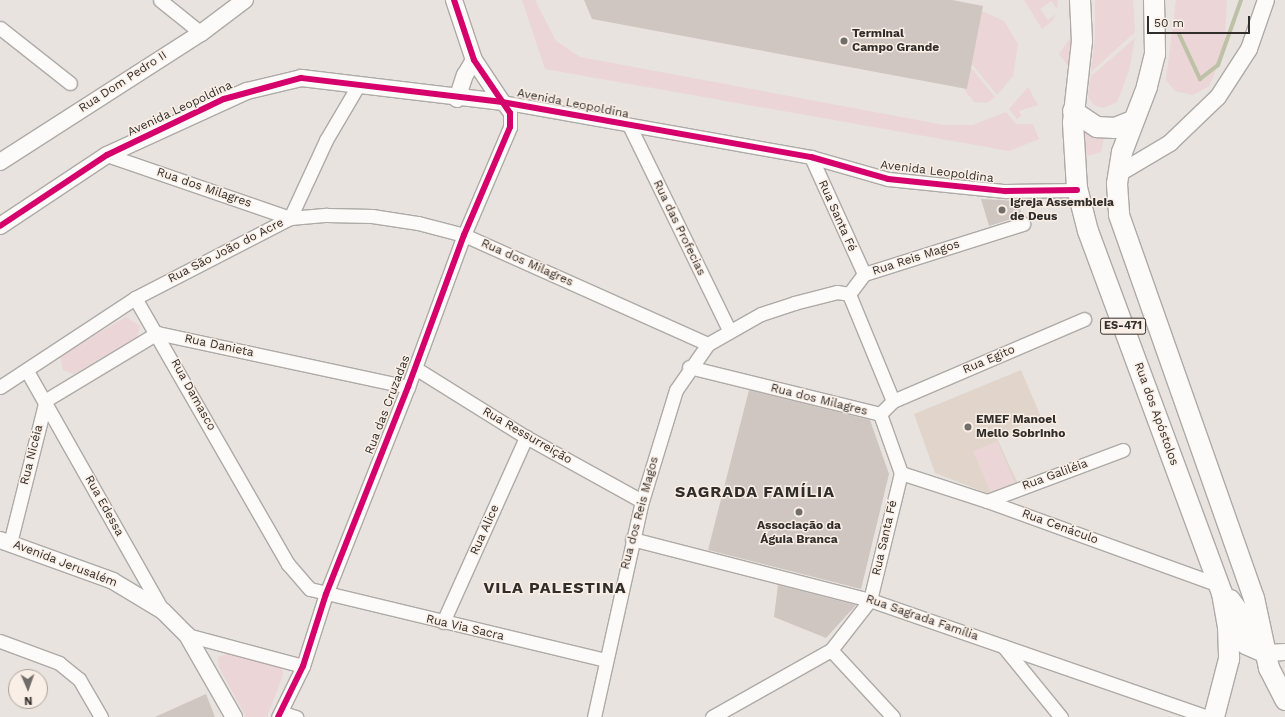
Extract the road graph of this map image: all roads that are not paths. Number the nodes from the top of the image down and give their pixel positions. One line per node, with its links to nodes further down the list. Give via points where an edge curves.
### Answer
1 (160, 0): 8 (street)
2 (245, 0): 8 (street, Rua Dom Pedro II)
3 (454, 0): 9 (street)
4 (1080, 0): 14 (main road, ES-471, via 1081,50)
5 (1154, 0): 15 (main road, ES-471, via 1155,54 1147,87)
6 (1266, 0): 20 (street, via 1249,49 1214,101 1170,142)
7 (0, 28): 10 (street)
8 (201, 33): 19 (street, Rua Dom Pedro II)
9 (474, 60): 12 (street, via 465,75); 13 (street)
10 (70, 83)
11 (359, 84): 12 (street, Avenida Leopoldina); 17 (street, Avenida Leopoldina, via 301,78 247,91); 22 (street, Rua São João do Acre, via 326,140)
12 (457, 99): 13 (street, Avenida Leopoldina)
13 (502, 102): 16 (street, Avenida Leopoldina); 25 (street, Rua das Cruzadas, via 510,113 510,127)
14 (1073, 111): 15 (main road, via 1088,124 1101,128 1115,128); 21 (main road, Rua dos Apóstolos / ES-471, via 1072,144)
15 (1132, 121): 20 (main road, ES-471)
16 (630, 126): 18 (street, Avenida Leopoldina); 30 (street, Rua das Profecias)
17 (107, 155): 22 (street, Rua dos Milagres); 24 (street, Avenida Leopoldina)
18 (810, 157): 21 (street, Avenida Leopoldina, via 888,179 1005,191); 26 (street, Rua Santa Fé)
19 (0, 162)
20 (1118, 174): 57 (main road, ES-471, via 1117,200 1122,230 1254,598)
21 (1078, 190): 48 (main road, Rua dos Apóstolos / ES-471, via 1088,231)
22 (290, 218): 25 (street, Rua dos Milagres, via 327,215 372,216 418,223); 28 (street, Rua São João do Acre)
23 (1023, 224): 26 (street, Rua Reis Magos)
24 (0, 226)
25 (464, 235): 32 (street, Rua dos Milagres); 34 (street, Rua das Cruzadas)
26 (864, 274): 27 (street, Rua Reis Magos)
27 (849, 294): 30 (street, via 837,292 815,296 761,314); 39 (street)
28 (135, 298): 31 (street, Rua Damasco); 35 (street)
29 (1084, 319): 39 (street, Rua Egito)
30 (729, 330): 32 (street)
31 (157, 333): 37 (street, Rua Danieta); 38 (street); 49 (street, Rua Damasco, via 288,564 310,589)
32 (708, 344): 33 (street, Rua dos Reis Magos)
33 (689, 367): 40 (street, Rua dos Milagres); 45 (street, Rua dos Reis Magos, via 676,390)
34 (414, 368): 37 (street, Rua das Cruzadas); 41 (street, Rua Ressurreição)
35 (27, 371): 36 (street); 38 (street)
36 (0, 387)
37 (408, 387): 49 (street, Rua das Cruzadas)
38 (46, 400): 47 (street, Rua Nicéia); 51 (street, Rua Edessa)
39 (893, 402): 40 (street)
40 (880, 414): 43 (street)
41 (526, 437): 45 (street, Rua Ressurreição); 52 (street, Rua Alice)
42 (1123, 450): 44 (street, Rua Galiléia)
43 (901, 473): 44 (street, Rua Cenáculo); 50 (street, Rua Santa Fé)
44 (987, 500): 48 (street, Rua Cenáculo)
45 (642, 501): 46 (street, Rua dos Reis Magos)
46 (632, 539): 50 (street, Rua Sagrada Família); 58 (street, Rua dos Reis Magos)
47 (5, 541): 51 (street, Avenida Jerusalém, via 113,581)
48 (1221, 589): 57 (main road, via 1238,611 1246,644); 71 (main road, Rua dos Apóstolos / ES-471, via 1228,626 1229,659)
49 (326, 594): 52 (street, Rua Via Sacra); 59 (street, Rua das Cruzadas)
50 (870, 600): 55 (street, Rua Sagrada Família); 56 (street, Rua Santa Fé)
51 (163, 611): 53 (street, Avenida Jerusalém)
52 (443, 622): 58 (street, Rua Via Sacra)
53 (187, 635): 59 (street); 64 (street, Avenida Jerusalém)
54 (0, 641): 63 (street, via 59,663 79,679)
55 (1003, 646): 69 (street); 70 (street, Rua Sagrada Família)
56 (831, 650): 61 (street, Rua Santa Fé); 68 (street)
57 (1276, 652): 60 (main road, ES-471, via 1274,680)
58 (605, 660): 66 (street, Rua dos Reis Magos)
59 (303, 666): 62 (street, Rua das Cruzadas)
60 (1285, 700)
61 (730, 712): 67 (street, Rua Santa Fé)
62 (281, 715): 65 (street)
63 (101, 717)
64 (234, 717)
65 (296, 717)
66 (594, 717)
67 (712, 717)
68 (893, 717)
69 (1061, 717)
70 (1207, 717)
71 (1214, 717)

